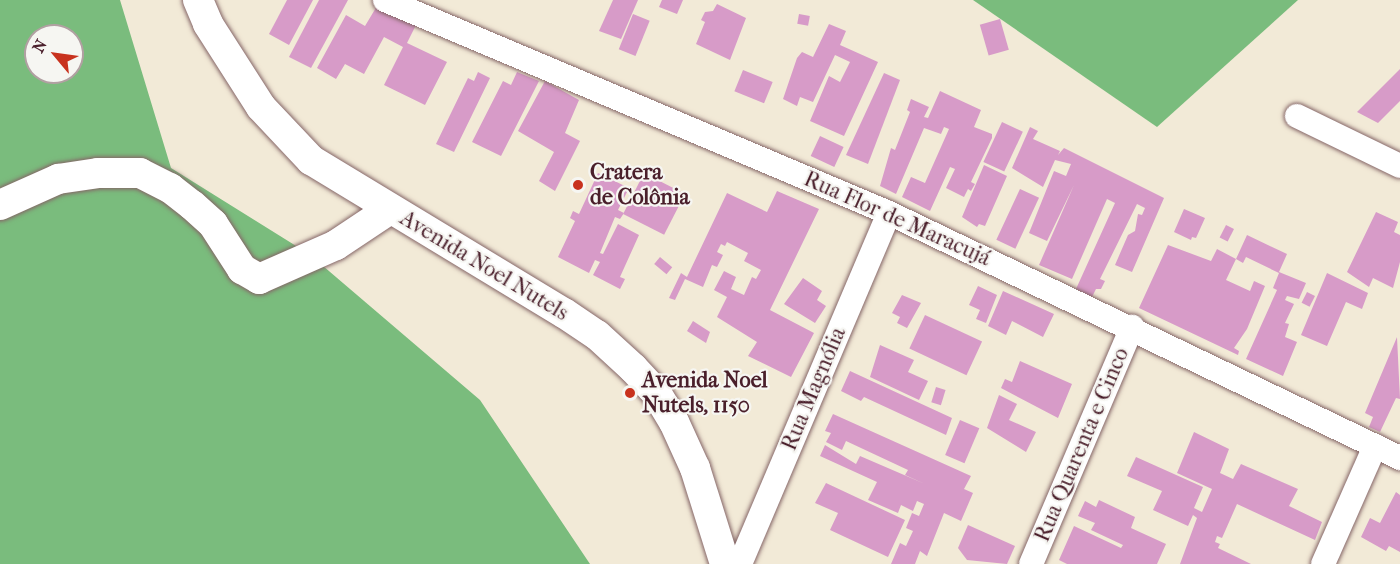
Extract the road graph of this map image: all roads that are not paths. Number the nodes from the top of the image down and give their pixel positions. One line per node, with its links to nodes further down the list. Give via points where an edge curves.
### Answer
1 (198, 0): 6 (street, Avenida Noel Nutels, via 237,73 281,132 312,160)
2 (385, 0): 7 (street, Rua Flor de Maracujá)
3 (1297, 116): 4 (street)
4 (1400, 166)
5 (0, 206): 6 (street, via 58,178 140,173 192,205 213,224 242,269 259,279 336,245)
6 (390, 209): 11 (street, Avenida Noel Nutels, via 597,335 633,368 657,394 674,422 695,468)
7 (889, 213): 8 (street, Rua Flor de Maracujá); 12 (street, Rua Magnólia)
8 (1132, 327): 9 (street, Rua Flor de Maracujá); 13 (street, Rua Quarenta e Cinco)
9 (1375, 446): 10 (street, Rua Flor de Maracujá); 14 (street)
10 (1400, 458)
11 (725, 564)
12 (740, 564)
13 (1031, 564)
14 (1323, 564)

